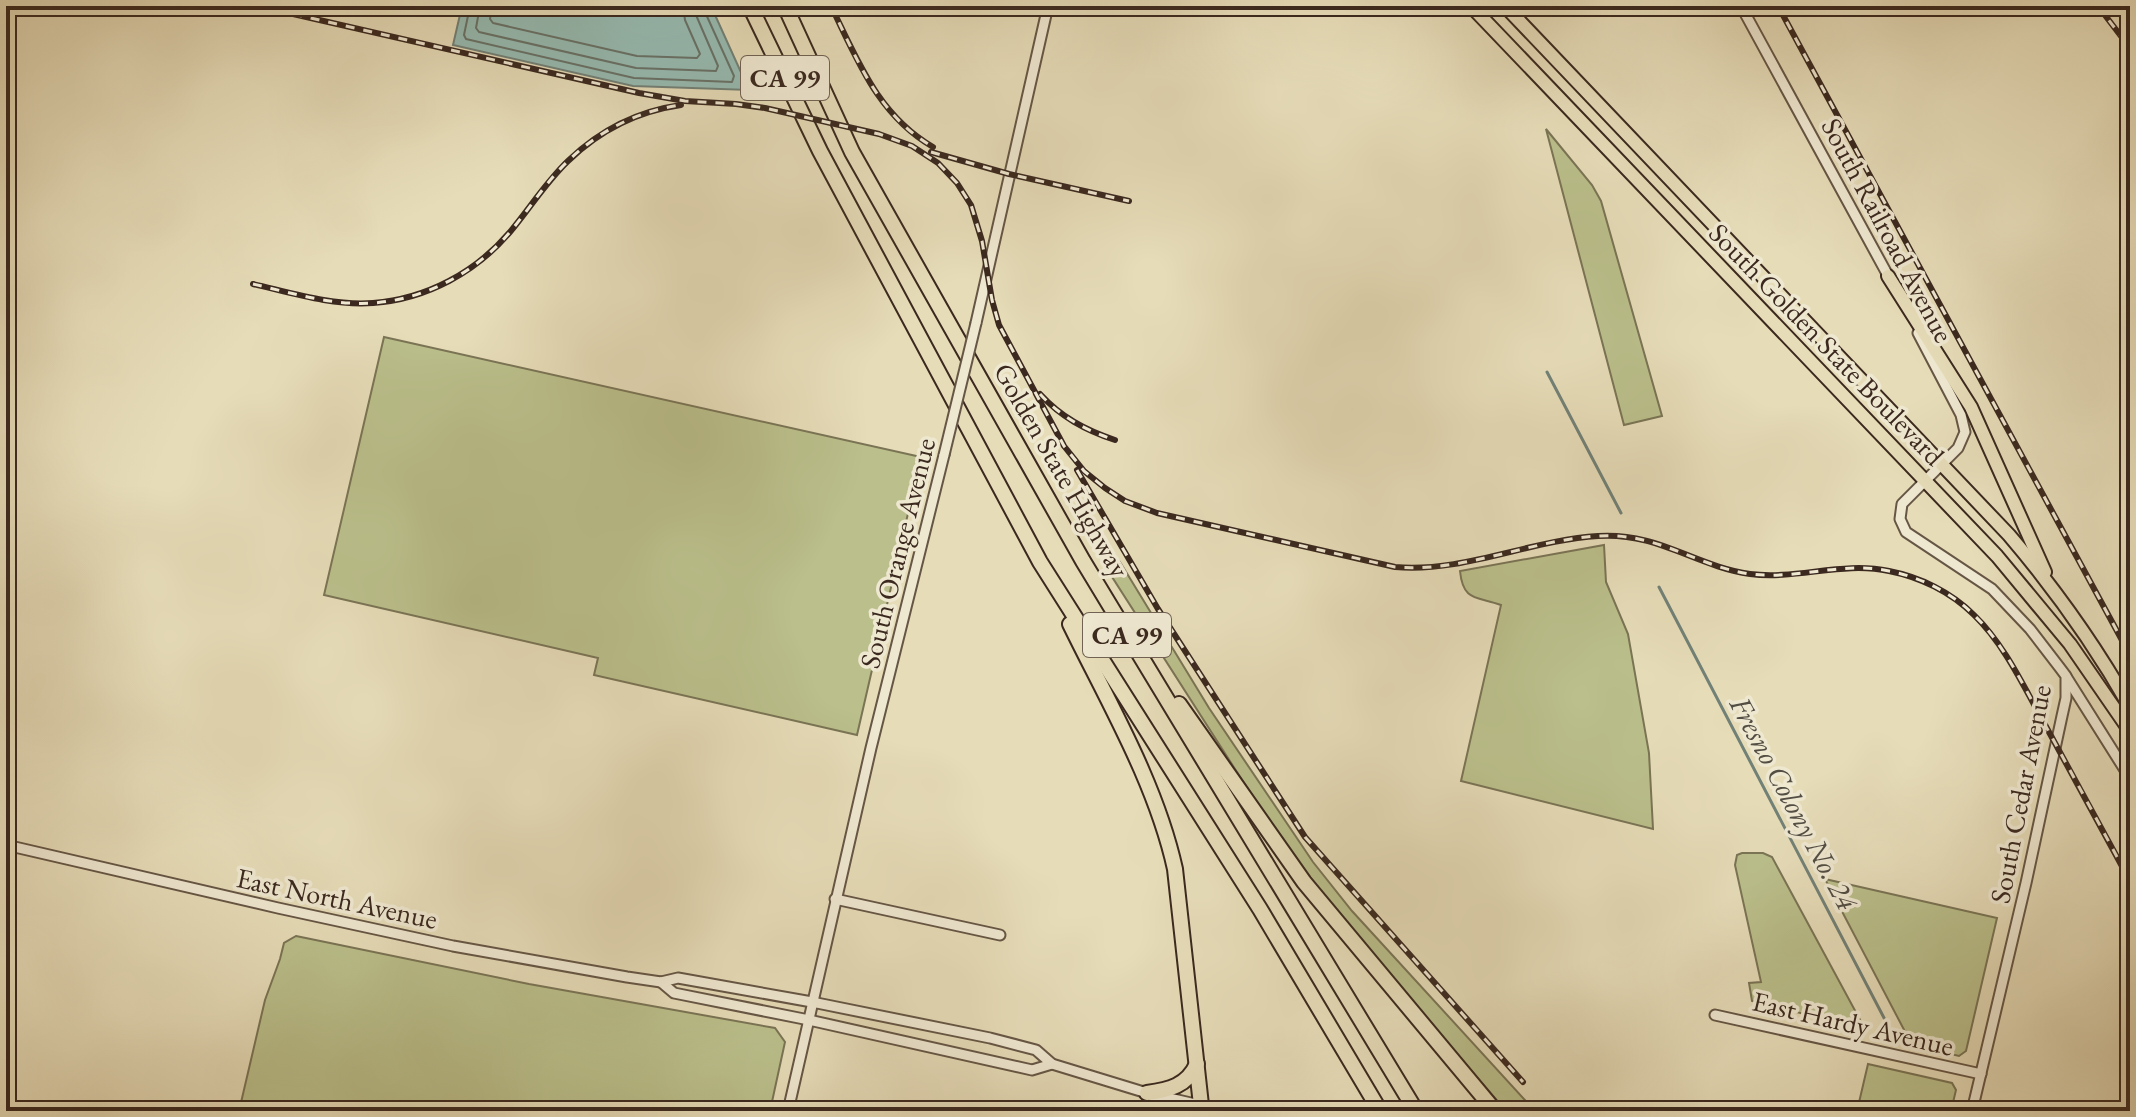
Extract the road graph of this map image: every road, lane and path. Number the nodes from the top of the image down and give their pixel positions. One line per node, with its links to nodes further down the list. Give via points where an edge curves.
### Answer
1 (750, 6): 9 (highway, CA 99, via 820,151)
2 (785, 6): 11 (highway, Golden State Highway / CA 99, via 852,152)
3 (1048, 6): 17 (street, South Orange Avenue, bridge)
4 (1471, 6): 8 (main road, South Golden State Boulevard)
5 (1505, 6): 8 (main road, South Golden State Boulevard)
6 (1741, 6): 7 (street, South Railroad Avenue)
7 (1888, 276): 8 (street, South Railroad Avenue, via 1964,422 1962,443); 10 (main road, via 1971,407)
8 (1934, 473): 10 (main road, South Golden State Boulevard, via 2009,535); 12 (street, South Cedar Avenue, via 1900,509 1906,532 1999,596); 14 (main road, South Golden State Boulevard, via 2088,667)
9 (1040, 562): 23 (highway, via 1165,830 1175,869); 31 (highway, CA 99, via 1260,909)
10 (2051, 586): 13 (main road, South Golden State Boulevard)
11 (1099, 588): 32 (highway, Golden State Highway / CA 99); 33 (highway, via 1304,882)
12 (2066, 676): 15 (street); 25 (street, South Cedar Avenue, via 2066,698)
13 (2130, 707)
14 (2130, 731)
15 (2130, 778)
16 (6, 845): 19 (street, East North Avenue, via 453,946)
17 (835, 899): 18 (street); 20 (street, South Orange Avenue)
18 (1000, 935)
19 (661, 982): 20 (street, East North Avenue, via 678,978); 22 (street, East North Avenue, via 674,993)
20 (812, 1002): 22 (street, South Orange Avenue); 24 (street, East North Avenue, via 990,1038 1036,1050)
21 (1715, 1015): 25 (street, East Hardy Avenue)
22 (809, 1020): 24 (street, East North Avenue, via 1032,1070); 28 (street, South Orange Avenue)
23 (1197, 1063): 26 (highway, via 1178,1086); 27 (highway)
24 (1052, 1064): 26 (street, East North Avenue)
25 (1981, 1074): 34 (street, South Cedar Avenue)
26 (1147, 1093): 27 (street, East North Avenue); 29 (street)
27 (1202, 1108): 30 (street, East North Avenue)
28 (788, 1111)
29 (1172, 1111)
30 (1226, 1111)
31 (1380, 1111)
32 (1416, 1111)
33 (1495, 1111)
34 (1972, 1111)

